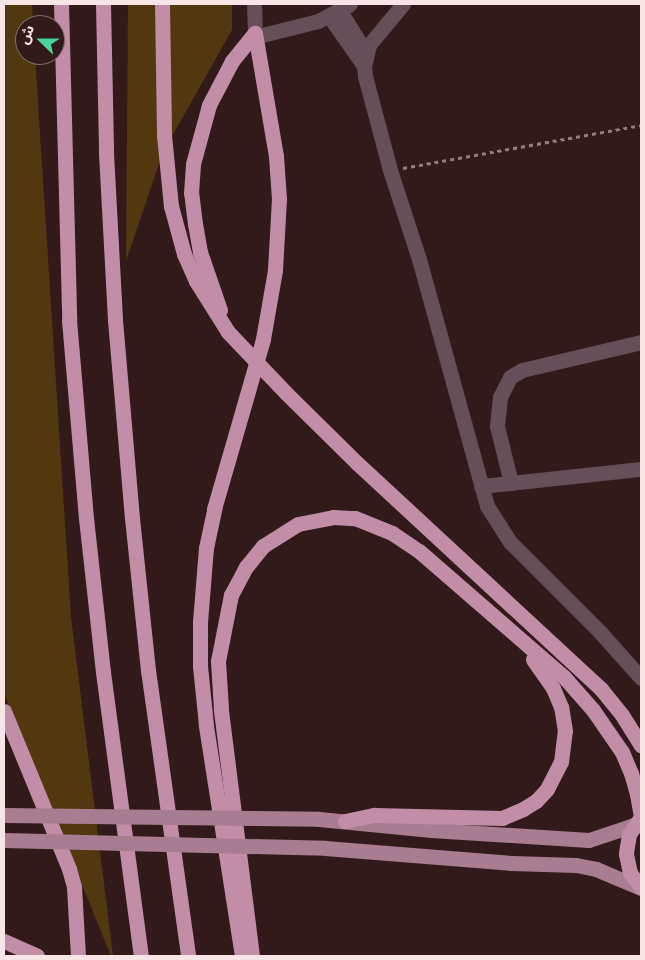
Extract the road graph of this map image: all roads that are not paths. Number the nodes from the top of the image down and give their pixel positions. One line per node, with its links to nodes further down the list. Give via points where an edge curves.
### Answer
1 (61, 4): 26 (highway, via 69,320 103,672)
2 (103, 4): 27 (highway, via 106,153 115,320 132,518 148,670)
3 (162, 4): 9 (highway, via 165,153 171,206 184,254 196,281)
4 (254, 4): 7 (street)
5 (403, 4): 8 (street, via 376,35)
6 (340, 10): 7 (street, via 284,31); 8 (street)
7 (255, 33): 9 (highway, via 232,61 209,105 192,164 192,194 200,252); 28 (highway, via 276,156 279,199 275,270 263,340 214,509 206,548 200,622 200,666 206,725)
8 (365, 59): 13 (street, via 390,170 419,259)
9 (228, 332): 17 (highway, bridge, via 364,470 601,690)
10 (641, 342): 12 (street, via 522,370 510,377 500,397 497,426)
11 (641, 469): 12 (street)
12 (510, 483): 13 (street)
13 (481, 486): 15 (street, via 495,521 510,542)
14 (515, 636): 19 (highway, via 564,677 622,752 638,794); 20 (highway, via 553,688 561,707 564,731 561,762 547,788 536,800 502,818 374,815); 29 (highway, via 419,551 373,523 341,517 314,519 298,524 263,546 246,567 231,595 218,661 221,709)
15 (641, 678)
16 (4, 711): 25 (highway, via 69,869 74,887)
17 (641, 745)
18 (4, 816): 20 (main road, bridge)
19 (639, 820): 20 (main road, via 589,840); 22 (highway, via 629,834 626,854 630,873)
20 (345, 821)
21 (4, 840): 22 (main road, bridge, via 325,848 576,865 596,868)
22 (641, 888)
23 (4, 941): 24 (highway)
24 (37, 956)
25 (78, 956)
26 (141, 956)
27 (188, 956)
28 (242, 956)
29 (252, 956)

